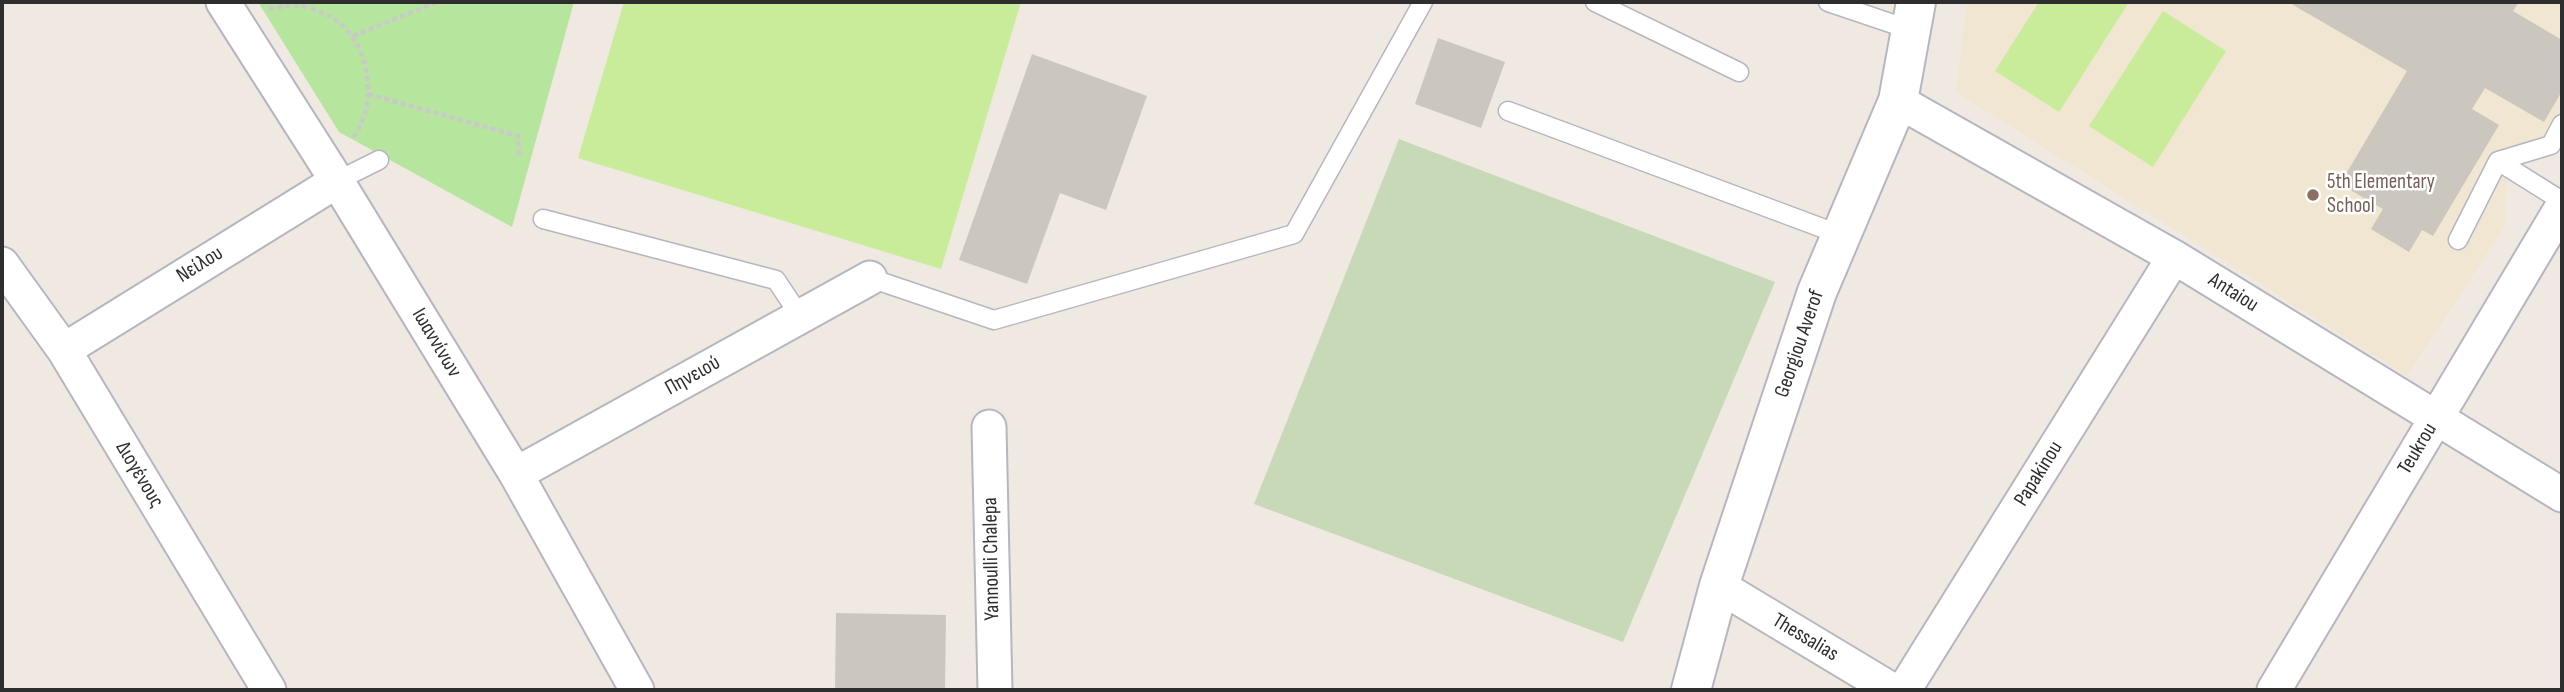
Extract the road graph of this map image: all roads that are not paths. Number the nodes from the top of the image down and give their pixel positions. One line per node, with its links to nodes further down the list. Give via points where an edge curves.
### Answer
1 (223, 2): 12 (street, Ιωαννίνων)
2 (1423, 2): 20 (lane, via 1294,233 994,320)
3 (1595, 2): 6 (lane)
4 (1828, 2): 5 (lane)
5 (1914, 16): 7 (street, Georgiou Averof)
6 (1739, 72)
7 (1898, 101): 16 (street, Georgiou Averof); 18 (street, Antaiou)
8 (1508, 111): 16 (lane)
9 (2562, 124): 11 (lane, via 2551,145)
10 (379, 160): 12 (lane)
11 (2498, 161): 13 (lane); 17 (lane)
12 (337, 181): 22 (street, Νείλου); 25 (street, Ιωαννίνων)
13 (2562, 201)
14 (2562, 207): 23 (street, Teukrou)
15 (543, 219): 21 (lane, via 776,280)
16 (1842, 235): 27 (street, Georgiou Averof, via 1817,292)
17 (2458, 240)
18 (2174, 257): 23 (street, Antaiou); 33 (street, Papakinou)
19 (2, 264): 22 (street, Διογένους)
20 (870, 278): 21 (street, Πηνειού)
21 (800, 316): 25 (street, Πηνειού)
22 (64, 350): 28 (street, Διογένους)
23 (2437, 419): 26 (street, Antaiou); 34 (street, Teukrou)
24 (989, 427): 30 (street, Yannoulli Chalepa)
25 (516, 474): 29 (street, Ιωαννίνων)
26 (2562, 495)
27 (1719, 586): 31 (street, Georgiou Averof); 32 (street, Thessalias)
28 (269, 690)
29 (637, 690)
30 (996, 690)
31 (1690, 690)
32 (1892, 690)
33 (1903, 690)
34 (2274, 690)

